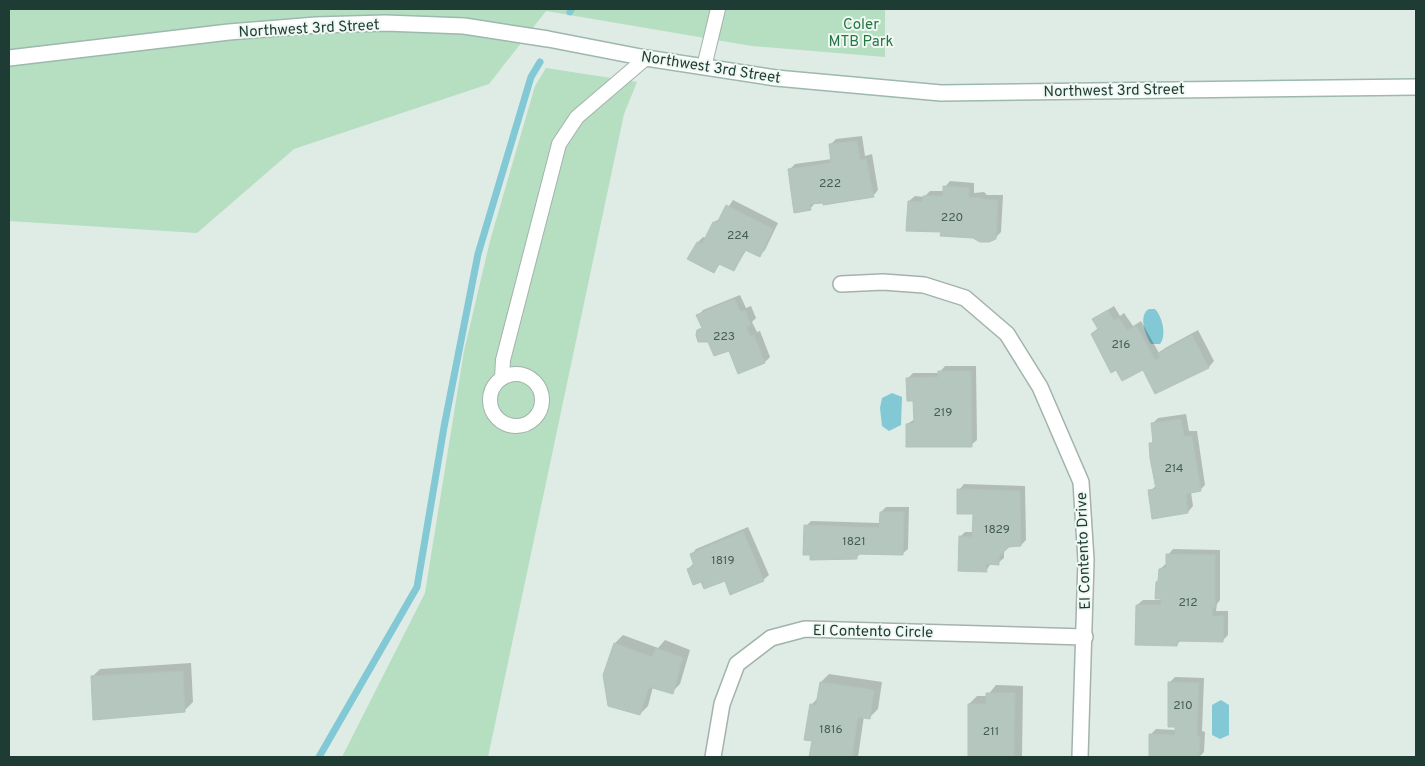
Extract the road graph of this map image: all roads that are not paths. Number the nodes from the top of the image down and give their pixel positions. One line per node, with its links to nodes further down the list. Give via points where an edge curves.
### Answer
1 (718, 9): 4 (lane)
2 (9, 58): 3 (street, Northwest 3rd Street, via 229,32 384,23 464,26)
3 (646, 58): 4 (street, Northwest 3rd Street); 7 (lane, via 577,117 559,144 503,360)
4 (704, 67): 5 (street, Northwest 3rd Street, via 776,78 941,93)
5 (1416, 87)
6 (841, 284): 8 (street, El Contento Drive, via 883,282 924,286 965,298 1007,334 1040,387 1081,482 1086,560)
7 (502, 378)
8 (1085, 637): 9 (street, El Contento Circle, via 805,629 771,638 737,664 722,704); 10 (street, El Contento Drive)
9 (713, 757)
10 (1080, 757)

